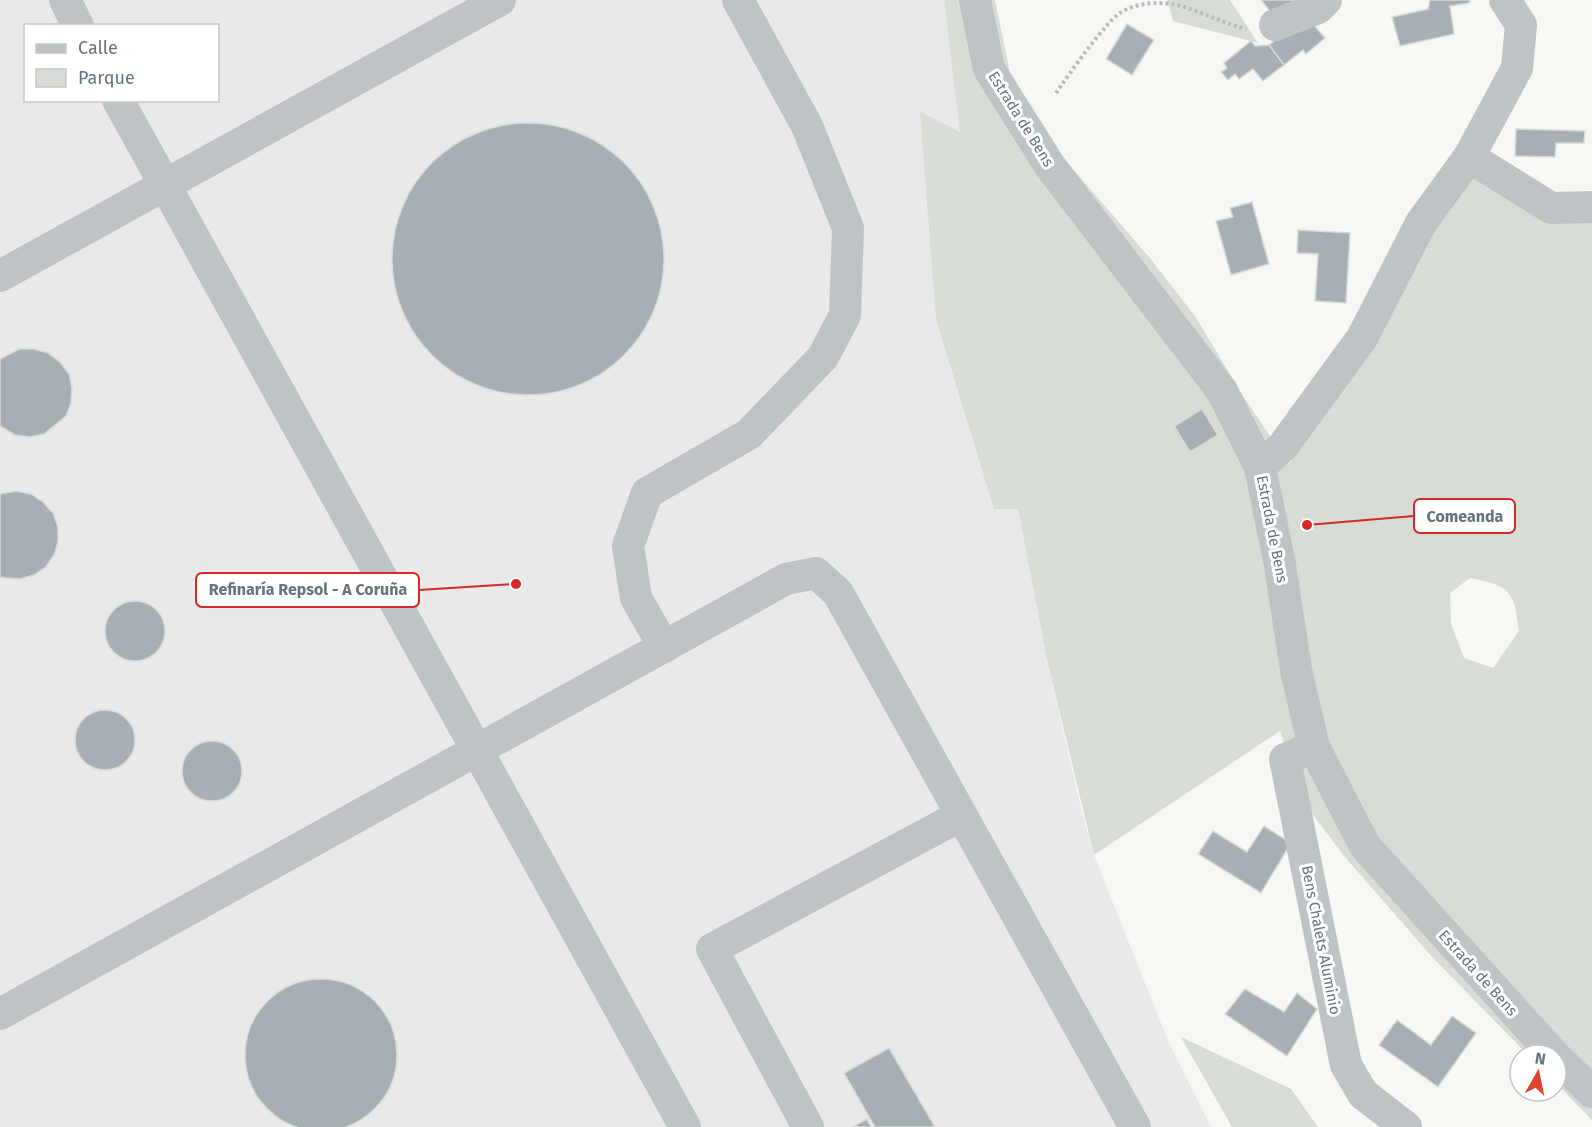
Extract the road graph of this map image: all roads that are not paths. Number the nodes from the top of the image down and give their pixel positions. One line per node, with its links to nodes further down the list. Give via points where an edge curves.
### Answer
1 (65, 0): 7 (street)
2 (500, 0): 11 (street)
3 (738, 0): 15 (street, via 807,126 848,228 845,315 823,357 749,434 647,493 628,546 636,598)
4 (975, 0): 14 (street, Estrada de Bens, via 989,69 1050,166 1222,391)
5 (1326, 0): 8 (street, via 1318,8)
6 (1505, 0): 10 (street, via 1521,25 1517,68)
7 (77, 24)
8 (1275, 25)
9 (119, 102): 11 (street)
10 (1469, 157): 12 (street, via 1551,208); 14 (street, via 1421,223 1362,338 1283,446)
11 (164, 188): 13 (street); 17 (street)
12 (1592, 207)
13 (0, 276)
14 (1260, 467): 16 (street, Estrada de Bens, via 1296,670)
15 (664, 647): 17 (street); 18 (street, via 786,579 816,573 838,593)
16 (1314, 747): 20 (street, Estrada de Bens, via 1365,846); 26 (street, Bens Chalets Aluminio, via 1285,759 1346,1065 1363,1094)
17 (476, 750): 19 (street); 23 (street)
18 (960, 816): 24 (street, via 712,949); 25 (street)
19 (0, 1014)
20 (1543, 1043)
21 (1568, 1069): 22 (street, Estrada de Bens)
22 (1592, 1092)
23 (685, 1127)
24 (808, 1127)
25 (1135, 1127)
26 (1406, 1127)

